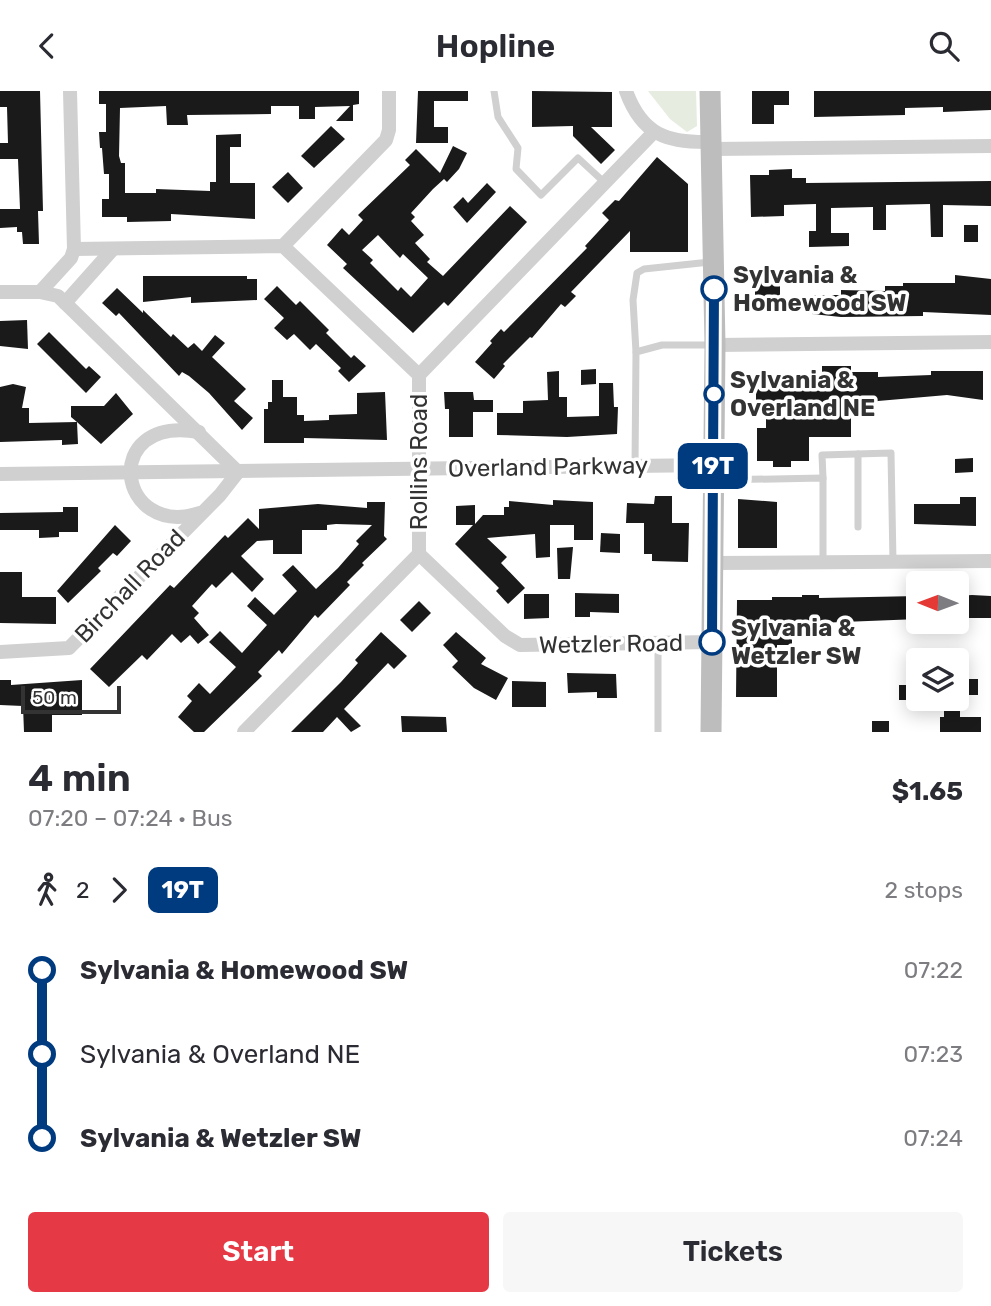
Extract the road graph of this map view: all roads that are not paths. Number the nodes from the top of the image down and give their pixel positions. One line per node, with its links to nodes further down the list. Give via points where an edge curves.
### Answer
1 (70, 91): 11 (street)
2 (389, 91): 10 (street, via 386,140)
3 (494, 91): 9 (lane, via 498,117 518,148 516,169 541,195 578,158)
4 (626, 91): 6 (street, via 641,121)
5 (710, 91): 7 (main road)
6 (654, 132): 7 (street, via 675,142); 9 (street, Rollins Road)
7 (711, 146): 8 (street); 13 (main road)
8 (991, 146)
9 (605, 183): 20 (street, Rollins Road)
10 (283, 246): 12 (street); 20 (street)
11 (74, 249): 12 (street); 15 (street)
12 (113, 249): 16 (street)
13 (714, 262): 18 (main road); 19 (lane, via 637,273 633,300)
14 (0, 292): 15 (street)
15 (40, 292): 16 (street, via 54,294)
16 (65, 303): 21 (street)
17 (991, 342): 18 (street)
18 (715, 345): 19 (lane, via 662,345); 27 (main road)
19 (636, 352): 23 (lane)
20 (419, 375): 24 (street, Rollins Road)
21 (199, 432): 25 (street); 26 (street, via 175,429 153,436 134,456)
22 (858, 454): 29 (lane, via 822,455); 31 (lane); 35 (lane, via 891,453)
23 (635, 466): 24 (street, Overland Parkway); 27 (street, Overland Parkway)
24 (419, 469): 25 (street, Overland Parkway); 32 (street, Rollins Road)
25 (238, 472): 26 (street, Overland Parkway); 30 (street, Birchall Road)
26 (130, 473): 28 (street, Overland Parkway); 30 (street, via 135,492 157,512 186,518)
27 (714, 473): 29 (lane); 36 (main road)
28 (0, 474)
29 (822, 478): 33 (lane)
30 (201, 513): 39 (street, Birchall Road, via 69,648)
31 (858, 527)
32 (419, 554): 38 (street, Wetzler Road, via 512,642); 40 (street, Rollins Road)
33 (823, 561): 35 (street); 36 (street)
34 (991, 561): 35 (street)
35 (893, 562)
36 (713, 563): 37 (main road)
37 (712, 642): 38 (street, Wetzler Road); 42 (main road)
38 (657, 643): 41 (lane)
39 (0, 652)
40 (244, 732)
41 (658, 732)
42 (711, 732)

